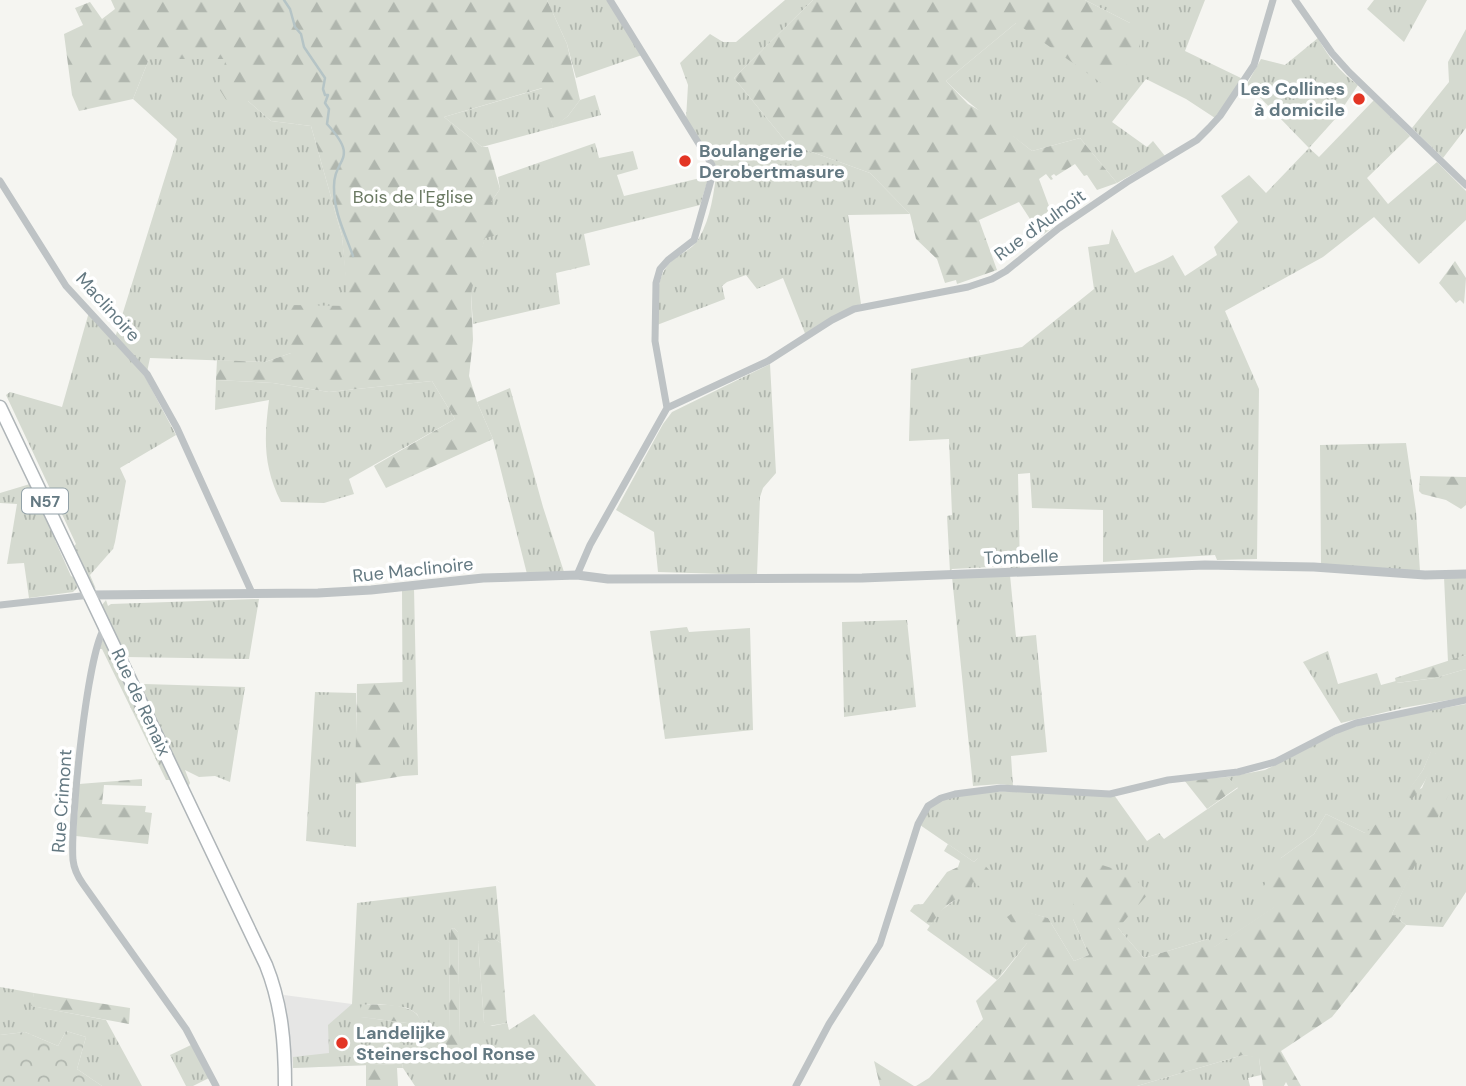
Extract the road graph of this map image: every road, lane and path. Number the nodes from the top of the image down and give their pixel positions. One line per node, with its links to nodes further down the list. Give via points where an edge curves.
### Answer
1 (610, 0): 7 (street, via 713,171 694,240 660,269 656,283 656,341)
2 (1273, 0): 7 (street, Rue d'Aulnoit, via 1254,65 1209,128 1052,233 1006,271 968,287 854,309 784,353)
3 (1295, 0): 5 (street, via 1349,72)
4 (0, 181): 10 (street, Maclinoire, via 66,286 147,374)
5 (1466, 185)
6 (0, 407): 11 (main road, Rue de Renaix / N57)
7 (667, 408): 9 (street)
8 (1466, 574): 9 (street, Tombelle, via 1205,565 821,579)
9 (577, 575): 10 (street, Rue Maclinoire, via 456,580 352,592)
10 (252, 593): 11 (street, Rue Maclinoire)
11 (90, 595): 12 (street); 13 (main road, Rue de Renaix / N57)
12 (0, 605)
13 (106, 627): 15 (street, Rue Crimont, via 92,673 78,768 73,862 83,884 186,1029); 16 (main road, Rue de Renaix / N57, via 262,955 278,1000)
14 (1466, 700): 17 (street, via 1356,723 1275,762 1238,772 1176,779 1110,794 988,789 947,796 928,806 909,849 880,944)
15 (216, 1086)
16 (285, 1086)
17 (796, 1086)

